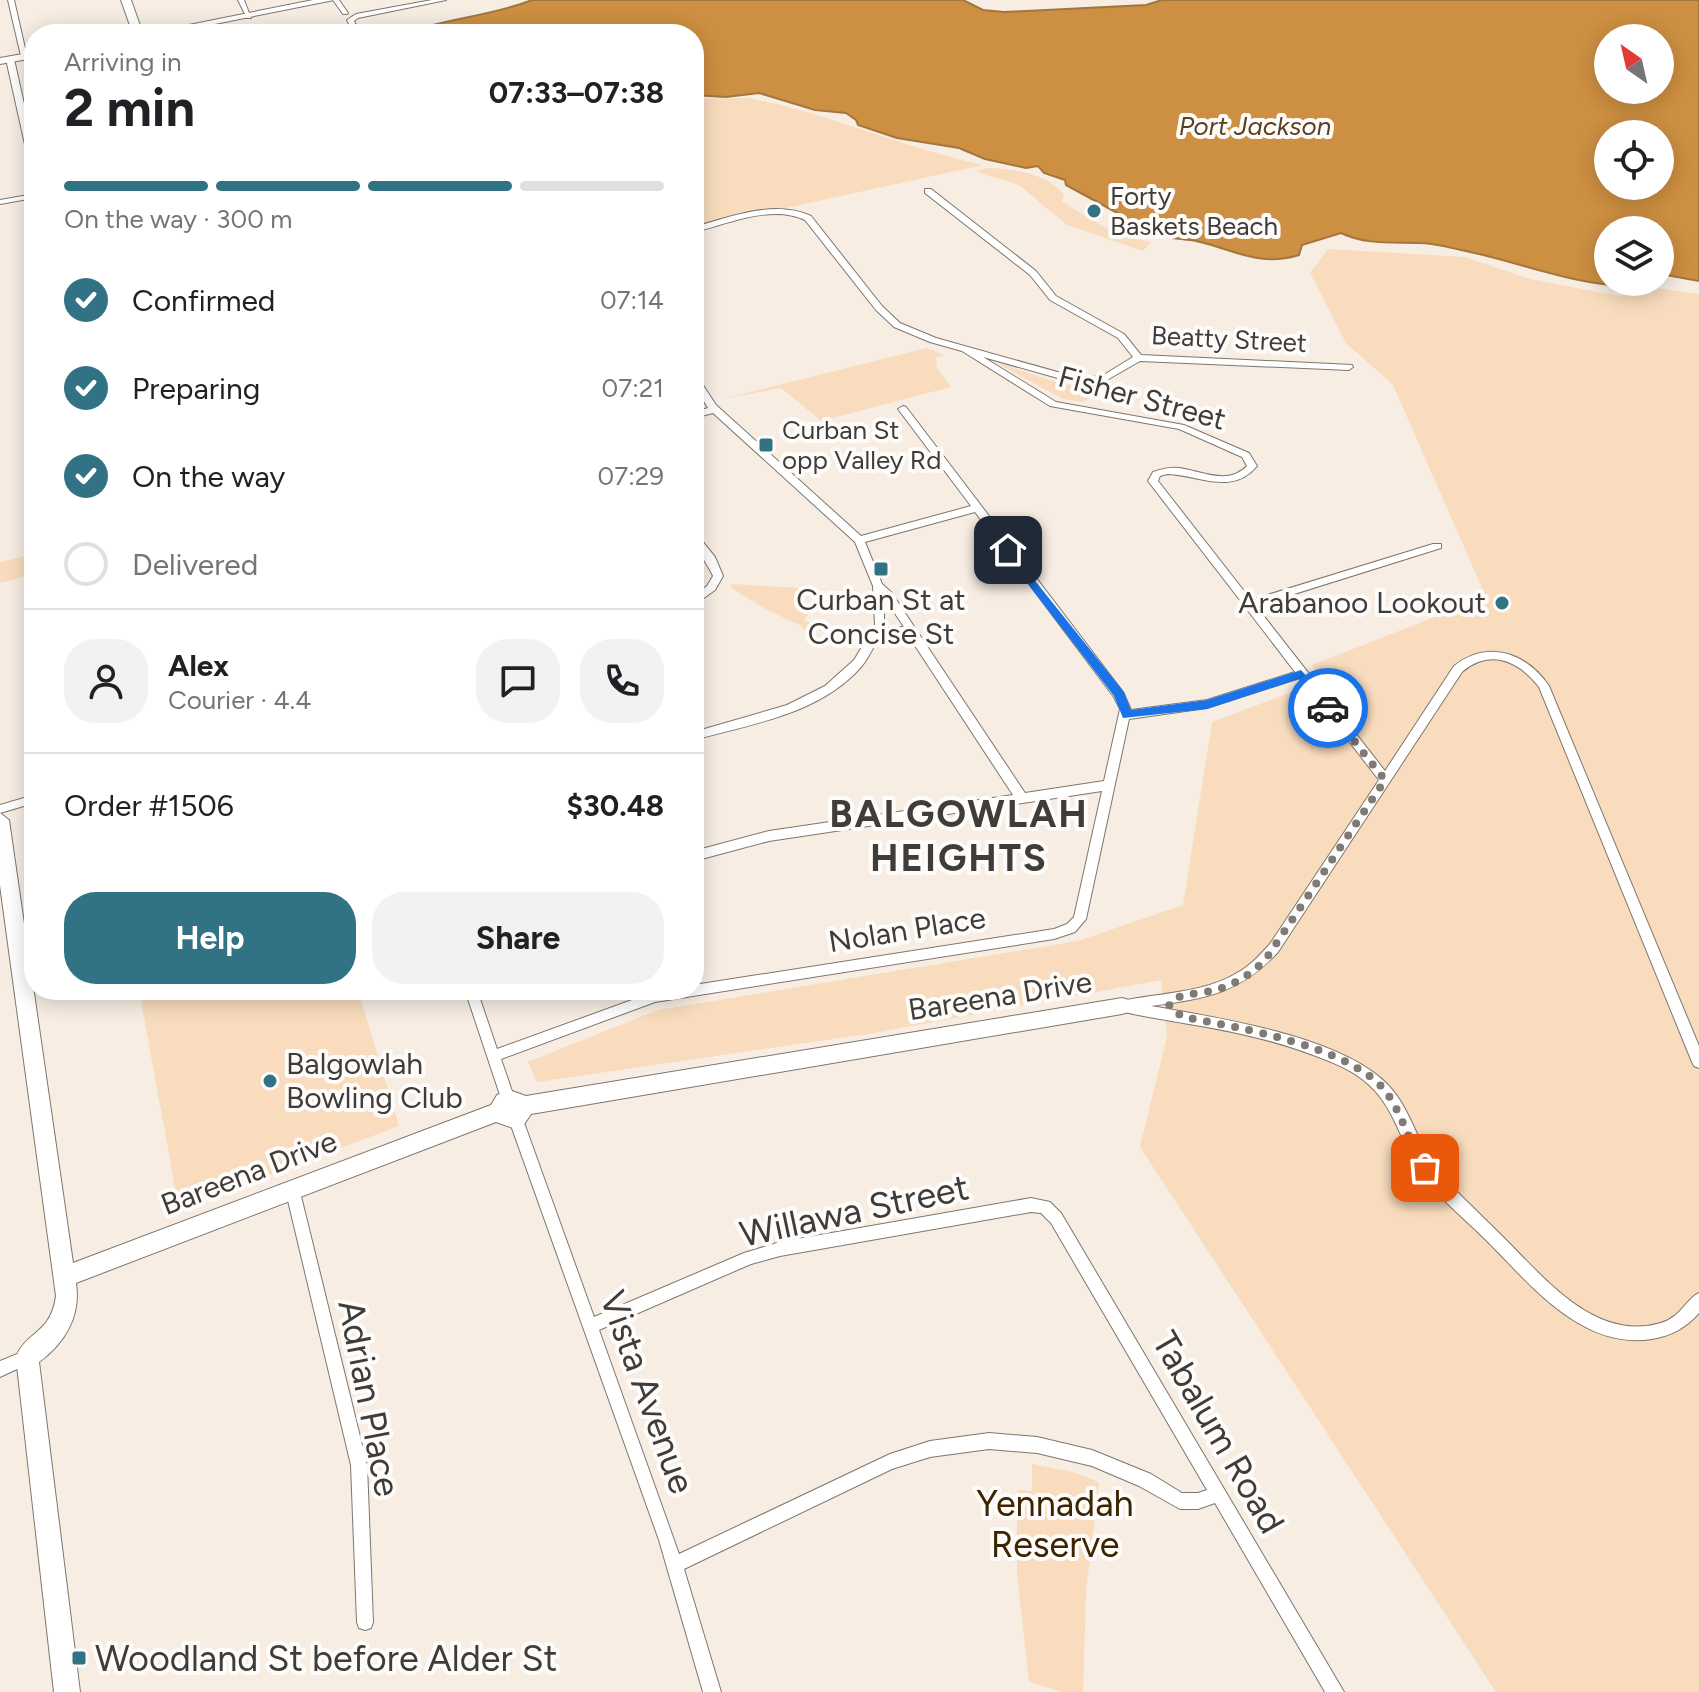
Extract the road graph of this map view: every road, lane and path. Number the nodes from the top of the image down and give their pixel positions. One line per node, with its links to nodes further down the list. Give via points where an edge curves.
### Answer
1 (11, 0): 12 (street)
2 (126, 0): 9 (street)
3 (241, 0): 8 (street)
4 (329, 0): 8 (street)
5 (336, 0): 7 (street)
6 (443, 0): 11 (street, via 356,16)
7 (345, 13)
8 (249, 17): 10 (street)
9 (134, 24)
10 (208, 24)
11 (352, 24)
12 (24, 40)
13 (5, 60): 14 (street)
14 (24, 128)
15 (928, 191): 21 (street, Beatty Street, via 1033,273 1053,298 1121,336)
16 (24, 198): 17 (street)
17 (2, 202): 18 (street)
18 (24, 203)
19 (704, 228): 20 (street, via 779,211 798,212 890,319 922,337)
20 (966, 350): 21 (street, via 1079,381 1104,378); 33 (street, Fisher Street, via 1053,404 1181,427 1246,455 1252,466 1236,478 1167,470 1153,479)
21 (1138, 358): 22 (street, Beatty Street)
22 (1349, 367)
23 (704, 393): 24 (street)
24 (715, 409): 26 (street); 28 (street)
25 (903, 409): 27 (street)
26 (704, 412)
27 (977, 508): 28 (street); 37 (street, via 1119,695)
28 (859, 540): 31 (street)
29 (1437, 546): 33 (street)
30 (704, 550): 32 (street, via 718,576)
31 (878, 586): 34 (street); 35 (street)
32 (704, 593)
33 (1247, 605): 36 (street, Fisher Street)
34 (878, 631): 35 (street); 38 (street, via 858,663 829,689 791,708)
35 (911, 631): 41 (street)
36 (1301, 674): 37 (street, via 1207,704); 39 (street, Fisher Street)
37 (1127, 715): 40 (street, Nolan Place)
38 (704, 733)
39 (1385, 780): 47 (street, Bareena Drive, via 1266,959 1231,985); 55 (street, Bareena Drive, via 1468,660 1501,657 1534,672)
40 (1110, 785): 41 (street); 46 (street, Nolan Place, via 1092,876 1080,919 1071,928)
41 (1021, 797): 45 (street, via 769,836)
42 (24, 802): 43 (street)
43 (0, 809)
44 (0, 820): 48 (street)
45 (704, 853)
46 (704, 988)
47 (1177, 996): 52 (street, Bareena Drive); 53 (street, via 1169,1007)
48 (24, 997)
49 (24, 1000): 59 (street)
50 (474, 1000): 54 (street, Vista Avenue)
51 (646, 1000): 54 (street, Nolan Place)
52 (1122, 1006): 53 (street); 56 (street, Bareena Drive)
53 (1183, 1017): 60 (street, via 1315,1050 1364,1070 1389,1097 1432,1177 1541,1286 1585,1320 1625,1332 1657,1331 1684,1319)
54 (493, 1056): 56 (street, Vista Avenue)
55 (1699, 1062)
56 (511, 1109): 57 (street, Bareena Drive); 61 (street, Vista Avenue)
57 (292, 1188): 59 (street, Bareena Drive); 66 (street, Adrian Place, via 359,1465)
58 (1045, 1207): 61 (street, Willawa Street, via 1031,1205 780,1249); 64 (street, Tabalum Road)
59 (65, 1277): 62 (street, via 64,1316 49,1340)
60 (1699, 1300)
61 (591, 1326): 65 (street, Vista Avenue)
62 (27, 1357): 63 (street); 67 (street)
63 (0, 1369)
64 (1217, 1494): 65 (street, via 1180,1501 1092,1458 989,1441 930,1449 890,1462); 69 (street, Tabalum Road)
65 (674, 1565): 68 (street, Vista Avenue)
66 (365, 1622)
67 (67, 1692)
68 (712, 1692)
69 (1335, 1692)

